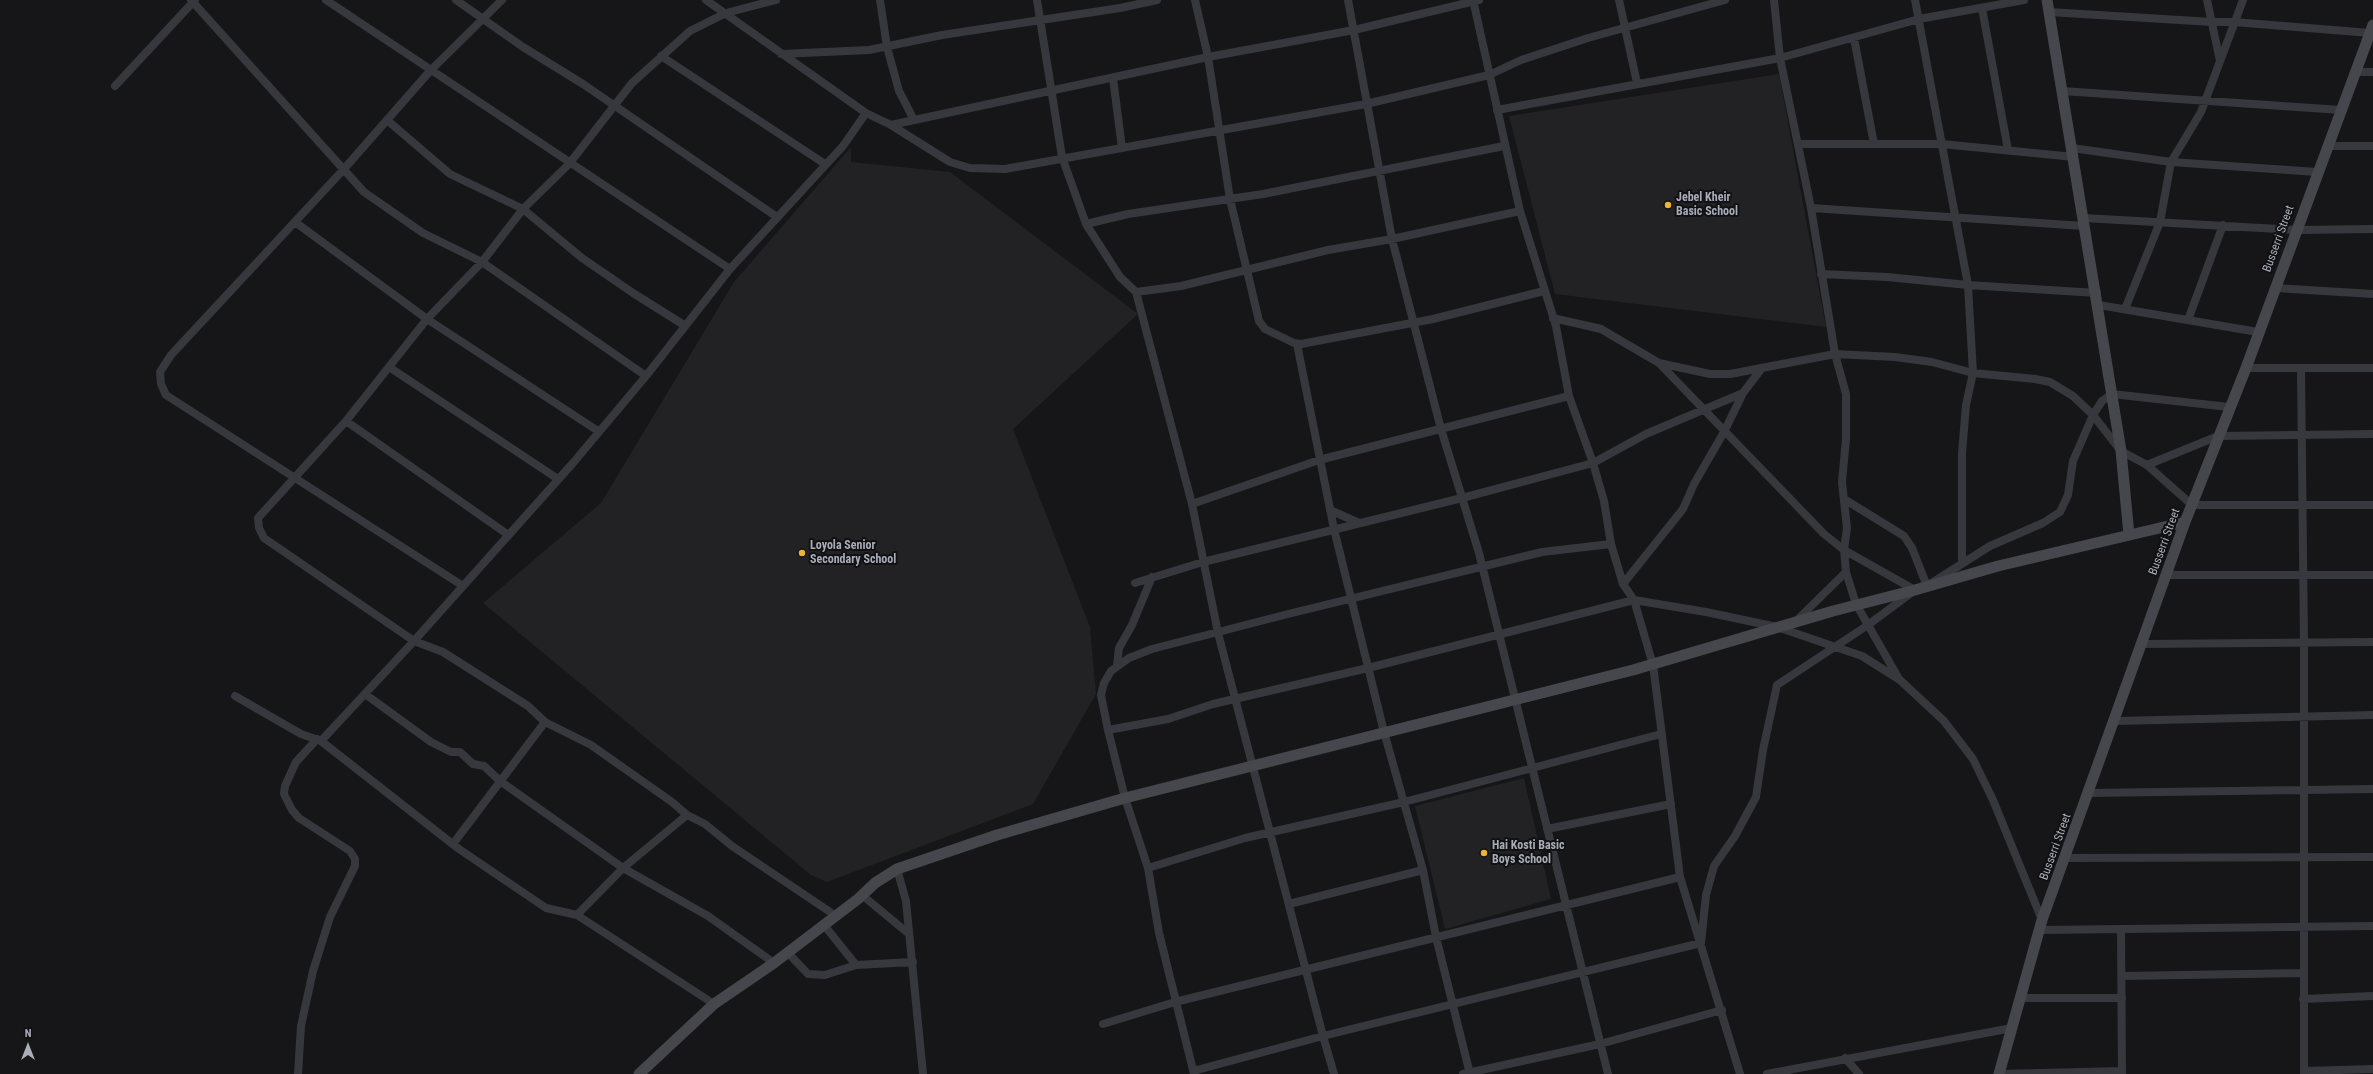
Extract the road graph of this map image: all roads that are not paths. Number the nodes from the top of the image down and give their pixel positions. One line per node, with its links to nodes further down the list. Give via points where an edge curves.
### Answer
1 (326, 0): 40 (street)
2 (456, 0): 25 (street)
3 (502, 0): 25 (street)
4 (706, 0): 23 (street)
5 (719, 0): 23 (street)
6 (776, 0): 23 (street)
7 (880, 0): 34 (street)
8 (1037, 0): 27 (street)
9 (1157, 0): 27 (street)
10 (1195, 0): 37 (street)
11 (1348, 0): 32 (street)
12 (1619, 0): 30 (street)
13 (1725, 0): 30 (street)
14 (1774, 0): 38 (street)
15 (1916, 0): 26 (street)
16 (2024, 0): 22 (street)
17 (2047, 0): 24 (main road)
18 (2207, 0): 28 (street)
19 (2243, 0): 29 (street)
20 (193, 1): 46 (street); 72 (street)
21 (1475, 1): 32 (street); 43 (street)
22 (1982, 8): 26 (street); 66 (street)
23 (723, 11): 35 (street); 36 (street, via 690,31)
24 (2049, 12): 28 (street); 48 (main road)
25 (484, 18): 40 (street); 51 (street)
26 (1919, 19): 33 (street); 61 (street)
27 (1040, 22): 34 (street, via 942,35); 47 (street)
28 (2212, 22): 29 (street); 39 (street)
29 (2234, 22): 31 (street); 39 (street)
30 (1625, 28): 43 (street, via 1521,60); 45 (street)
31 (2371, 29): 41 (main road, Busserri Street)
32 (1354, 30): 37 (street); 50 (street)
33 (1854, 38): 38 (street); 60 (street)
34 (887, 47): 35 (street, via 842,52); 55 (street, via 898,91)
35 (781, 54): 54 (street)
36 (661, 56): 51 (street, via 632,83); 71 (street)
37 (1208, 57): 44 (street); 58 (street)
38 (1780, 58): 45 (street); 59 (street)
39 (2220, 61): 49 (street)
40 (430, 72): 56 (street); 70 (street)
41 (2355, 72): 42 (street); 53 (main road, Busserri Street)
42 (2373, 72)
43 (1489, 75): 50 (street); 52 (street)
44 (1113, 78): 47 (street); 65 (street)
45 (1637, 83): 52 (street)
46 (115, 86)
47 (1052, 89): 55 (street); 68 (street)
48 (2062, 91): 49 (street); 67 (main road)
49 (2206, 100): 53 (street); 69 (street)
50 (1366, 104): 58 (street); 73 (street)
51 (613, 106): 70 (street); 79 (street)
52 (1497, 110): 62 (street)
53 (2341, 110): 63 (main road, Busserri Street)
54 (866, 113): 57 (street); 71 (street, via 843,146)
55 (913, 118): 57 (street)
56 (387, 120): 72 (street); 77 (street, via 450,174)
57 (891, 124): 68 (street, via 950,162 970,168 1005,169)
58 (1220, 130): 65 (street); 75 (street)
59 (1798, 144): 60 (street); 76 (street)
60 (1874, 144): 61 (street)
61 (1942, 144): 66 (street); 80 (street)
62 (1504, 146): 73 (street); 78 (street)
63 (2327, 146): 64 (street); 74 (main road, Busserri Street)
64 (2373, 146)
65 (1122, 148): 68 (street)
66 (2008, 150): 67 (street)
67 (2073, 152): 69 (street); 82 (main road)
68 (1062, 158): 84 (street)
69 (2171, 162): 74 (street); 83 (street)
70 (569, 164): 77 (street); 90 (street)
71 (825, 164): 79 (street)
72 (344, 169): 81 (street); 89 (street, via 364,192 424,233)
73 (1380, 171): 75 (street); 88 (street)
74 (2317, 172): 87 (main road, Busserri Street)
75 (1230, 199): 84 (street, via 1178,205); 91 (street)
76 (1811, 208): 80 (street); 92 (street)
77 (523, 209): 89 (street); 105 (street, via 582,258)
78 (1520, 211): 88 (street); 95 (street)
79 (777, 217): 90 (street)
80 (1956, 217): 82 (street); 93 (street)
81 (295, 222): 102 (street); 134 (street, via 172,355 160,372 161,384 166,395)
82 (2084, 222): 83 (street); 97 (main road)
83 (2160, 222): 85 (street); 100 (street)
84 (1086, 224): 96 (street, via 1120,277)
85 (2223, 225): 87 (street); 103 (street)
86 (2373, 229): 87 (street)
87 (2296, 230): 94 (main road, Busserri Street)
88 (1392, 239): 91 (street, via 1328,250); 104 (street)
89 (482, 262): 102 (street); 116 (street)
90 (730, 269): 105 (street)
91 (1246, 270): 96 (street, via 1181,286); 107 (street, via 1258,321 1265,329)
92 (1821, 274): 93 (street); 108 (street)
93 (1968, 285): 97 (street); 115 (street)
94 (2275, 288): 98 (street); 106 (main road, Busserri Street)
95 (1544, 291): 101 (street); 104 (street)
96 (1136, 292): 138 (street)
97 (2097, 293): 99 (main road)
98 (2373, 294)
99 (2099, 305): 100 (street); 118 (main road)
100 (2125, 309): 103 (street)
101 (1553, 318): 109 (street, via 1600,329); 119 (street)
102 (427, 319): 110 (street); 125 (street)
103 (2188, 320): 106 (street)
104 (1412, 323): 107 (street); 124 (street)
105 (684, 324): 116 (street)
106 (2258, 332): 112 (main road, Busserri Street)
107 (1297, 344): 131 (street)
108 (1835, 354): 111 (street); 115 (street, via 1895,357 1932,362); 137 (street, via 1846,394 1846,439 1842,482)
109 (1659, 363): 111 (street, via 1710,374 1730,374); 121 (street)
110 (389, 367): 123 (street); 135 (street)
111 (1762, 368): 117 (street)
112 (2246, 368): 113 (street); 120 (main road, Busserri Street)
113 (2301, 368): 114 (street); 128 (street)
114 (2373, 368)
115 (1973, 372): 122 (street, via 2050,382 2073,396); 151 (street, via 1966,405 1962,453)
116 (646, 376): 125 (street)
117 (1743, 393): 121 (street); 126 (street)
118 (2112, 394): 120 (street); 122 (street, via 2102,401); 130 (main road)
119 (1569, 396): 124 (street); 132 (street)
120 (2229, 407): 129 (main road, Busserri Street)
121 (1704, 411): 126 (street); 132 (street, via 1646,434)
122 (2093, 415): 130 (street); 151 (street, via 2073,460 2068,496 2060,512 2043,523 1990,546)
123 (346, 421): 134 (street); 146 (street)
124 (1441, 429): 131 (street); 136 (street)
125 (598, 431): 135 (street)
126 (1724, 432): 149 (street, via 1824,534); 159 (street, via 1694,484 1683,509)
127 (2373, 434): 128 (street)
128 (2303, 435): 129 (street); 140 (street)
129 (2218, 436): 133 (street); 139 (main road, Busserri Street)
130 (2121, 451): 133 (street); 147 (main road)
131 (1319, 460): 138 (street); 142 (street)
132 (1593, 463): 136 (street); 148 (street, via 1604,501)
133 (2147, 465): 139 (street)
134 (294, 475): 160 (street); 171 (street, via 258,518 264,538)
135 (558, 479): 146 (street)
136 (1462, 498): 144 (street); 152 (street)
137 (1844, 499): 149 (street, via 1847,528); 161 (street, via 1904,536 1912,548)
138 (1192, 504): 150 (street)
139 (2192, 505): 140 (street); 143 (main road, Busserri Street)
140 (2303, 505): 141 (street); 155 (street)
141 (2373, 505)
142 (1330, 510): 144 (street); 145 (street)
143 (2185, 522): 147 (main road); 154 (main road, Busserri Street)
144 (1359, 523): 145 (street)
145 (1334, 529): 150 (street); 163 (street)
146 (507, 534): 160 (street)
147 (2129, 535): 161 (main road, via 1998,566)
148 (1611, 544): 152 (street, via 1542,552); 159 (street)
149 (1844, 550): 153 (street); 162 (street)
150 (1203, 562): 157 (street); 169 (street)
151 (1962, 563): 161 (street)
152 (1482, 565): 163 (street); 170 (street)
153 (1846, 572): 165 (street); 166 (street)
154 (2167, 575): 155 (street); 174 (main road, Busserri Street)
155 (2304, 575): 156 (street); 173 (street)
156 (2373, 575)
157 (1152, 577): 158 (street); 177 (street, via 1120,648)
158 (1135, 583)
159 (1623, 584): 164 (street)
160 (463, 586): 171 (street)
161 (1927, 586): 162 (main road)
162 (1915, 590): 165 (main road); 167 (street)
163 (1350, 598): 169 (street); 178 (street)
164 (1634, 600): 168 (street); 170 (street); 176 (street)
165 (1856, 604): 166 (main road); 167 (street)
166 (1795, 622): 168 (main road)
167 (1868, 625): 175 (street); 179 (street)
168 (1777, 627): 175 (street); 176 (main road)
169 (1218, 633): 177 (street, via 1152,649); 182 (street)
170 (1499, 634): 178 (street); 183 (street)
171 (414, 641): 180 (street); 187 (street, via 443,652 528,706)
172 (2373, 642): 173 (street)
173 (2304, 643): 174 (street); 185 (street)
174 (2142, 644): 186 (main road, Busserri Street)
175 (1836, 647): 179 (street, via 1862,656); 225 (street, via 1777,685 1756,797 1735,836 1714,866 1706,895)
176 (1653, 665): 183 (main road); 190 (street)
177 (1117, 666): 188 (street, via 1104,682 1101,695)
178 (1368, 668): 182 (street); 189 (street)
179 (1900, 680): 219 (street, via 1944,721 1973,759 1993,800)
180 (365, 694): 191 (street); 194 (street, via 431,742 451,752 460,752 473,764 489,770)
181 (235, 696): 191 (street, via 301,734)
182 (1237, 698): 188 (street, via 1197,708 1168,719); 192 (street)
183 (1515, 700): 189 (main road); 193 (street)
184 (2373, 715): 185 (street)
185 (2304, 717): 186 (street); 196 (street)
186 (2115, 721): 197 (main road, Busserri Street)
187 (545, 722): 194 (street); 201 (street, via 591,745)
188 (1108, 730): 198 (street)
189 (1384, 732): 192 (main road); 199 (street)
190 (1661, 734): 193 (street); 200 (street)
191 (319, 740): 204 (street); 252 (street, via 296,762 284,794 299,818 350,851 355,866 330,917 319,952 301,1026)
192 (1254, 765): 198 (main road); 203 (street)
193 (1531, 767): 199 (street); 202 (street)
194 (500, 781): 204 (street); 208 (street)
195 (2373, 789): 196 (street)
196 (2303, 791): 197 (street); 207 (street)
197 (2089, 793): 205 (main road, Busserri Street)
198 (1125, 798): 209 (street); 210 (main road, via 997,835)
199 (1404, 802): 203 (street); 211 (street)
200 (1671, 804): 202 (street); 212 (street)
201 (687, 815): 208 (street); 217 (street, via 705,824 732,846)
202 (1547, 829): 215 (street)
203 (1271, 831): 209 (street); 214 (street)
204 (453, 844): 216 (street, via 546,908)
205 (2066, 858): 207 (street); 219 (main road, Busserri Street)
206 (2373, 858): 207 (street)
207 (2303, 859): 221 (street)
208 (623, 868): 216 (street); 228 (street, via 708,916)
209 (1148, 868): 238 (street)
210 (897, 869): 213 (main road); 223 (street, via 906,901)
211 (1423, 870): 214 (street); 224 (street)
212 (1680, 876): 215 (street); 225 (street)
213 (862, 895): 217 (main road); 223 (street)
214 (1289, 904): 230 (street)
215 (1566, 906): 224 (street); 231 (street)
216 (577, 915): 239 (street)
217 (836, 916): 218 (main road)
218 (824, 925): 226 (main road); 229 (street)
219 (2041, 925): 222 (street); 235 (main road, Busserri Street)
220 (2373, 926): 221 (street)
221 (2303, 927): 222 (street); 232 (street)
222 (2121, 929): 233 (street)
223 (909, 934): 227 (street)
224 (1436, 936): 230 (street); 240 (street)
225 (1701, 943): 231 (street); 241 (street)
226 (788, 953): 228 (main road); 229 (street, via 808,974 825,975)
227 (913, 962): 229 (street); 254 (street)
228 (774, 963): 239 (main road)
229 (856, 965)
230 (1306, 970): 238 (street); 244 (street)
231 (1582, 973): 240 (street); 245 (street)
232 (2303, 973): 233 (street); 237 (street)
233 (2122, 976): 236 (street)
234 (2373, 996): 237 (street)
235 (2021, 998): 236 (street); 243 (main road, Busserri Street)
236 (2122, 998): 251 (street)
237 (2303, 999): 249 (street)
238 (1175, 1002): 242 (street); 248 (street)
239 (714, 1004): 253 (main road)
240 (1453, 1004): 244 (street); 250 (street)
241 (1722, 1010): 245 (street); 257 (street)
242 (1103, 1024)
243 (2012, 1028): 246 (street); 260 (main road, Busserri Street)
244 (1323, 1036): 248 (street); 255 (street)
245 (1600, 1044): 250 (street); 256 (street)
246 (1845, 1058): 258 (street); 259 (street)
247 (2373, 1069): 249 (street)
248 (1194, 1072)
249 (2304, 1072)
250 (1468, 1073)
251 (2122, 1073): 260 (street)
252 (298, 1074)
253 (639, 1074)
254 (923, 1074)
255 (1334, 1074)
256 (1608, 1074)
257 (1740, 1074)
258 (1767, 1074)
259 (1859, 1074)
260 (1999, 1074)

